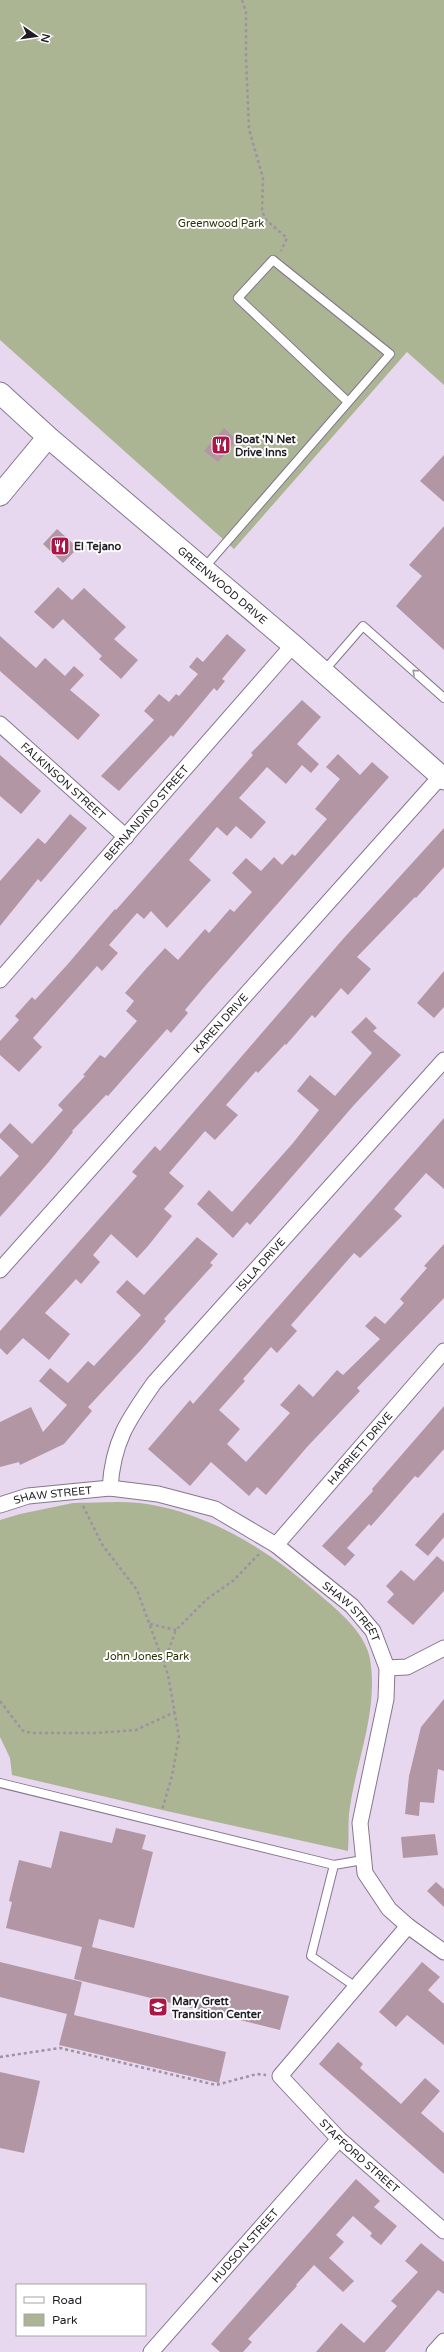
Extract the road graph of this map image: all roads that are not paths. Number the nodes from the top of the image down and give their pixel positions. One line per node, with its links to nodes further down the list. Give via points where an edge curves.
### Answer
1 (0, 393): 3 (main road, GREENWOOD DRIVE)
2 (348, 402): 2 (lane, via 390,354 273,260 238,298); 5 (lane)
3 (48, 437): 4 (main road); 5 (main road, GREENWOOD DRIVE)
4 (0, 495)
5 (203, 569): 6 (main road, GREENWOOD DRIVE)
6 (293, 645): 7 (main road, GREENWOOD DRIVE); 11 (street, BERNANDINO STREET)
7 (323, 672): 8 (lane, one-way to 7, via 363,626); 10 (main road, GREENWOOD DRIVE)
8 (444, 698)
9 (0, 724): 11 (street, FALKINSON STREET)
10 (442, 774): 14 (street, KAREN DRIVE)
11 (126, 837): 12 (street, BERNANDINO STREET)
12 (0, 980)
13 (444, 1060): 16 (street, ISLLA DRIVE, via 154,1383 127,1421 111,1462)
14 (0, 1270)
15 (444, 1351): 18 (street, HARRIETT DRIVE)
16 (110, 1488): 17 (street, SHAW STREET, via 28,1496); 18 (street, SHAW STREET, via 158,1494 215,1509)
17 (0, 1505)
18 (270, 1542): 20 (street, SHAW STREET, via 352,1606 373,1631)
19 (444, 1648): 20 (street, via 407,1667)
20 (387, 1668): 22 (street, SHAW STREET, via 386,1699 360,1823)
21 (0, 1783): 23 (lane)
22 (363, 1860): 23 (lane); 24 (street, SHAW STREET, via 365,1873 389,1909)
23 (334, 1865): 26 (lane, via 311,1956)
24 (408, 1926): 25 (street, SHAW STREET); 26 (street)
25 (444, 1952)
26 (356, 1987): 27 (street, STAFFORD STREET, via 280,2076)
27 (339, 2139): 28 (street, STAFFORD STREET); 30 (street, HUDSON STREET)
28 (444, 2230)
29 (444, 2341): 31 (street)
30 (151, 2352)
31 (434, 2352)

